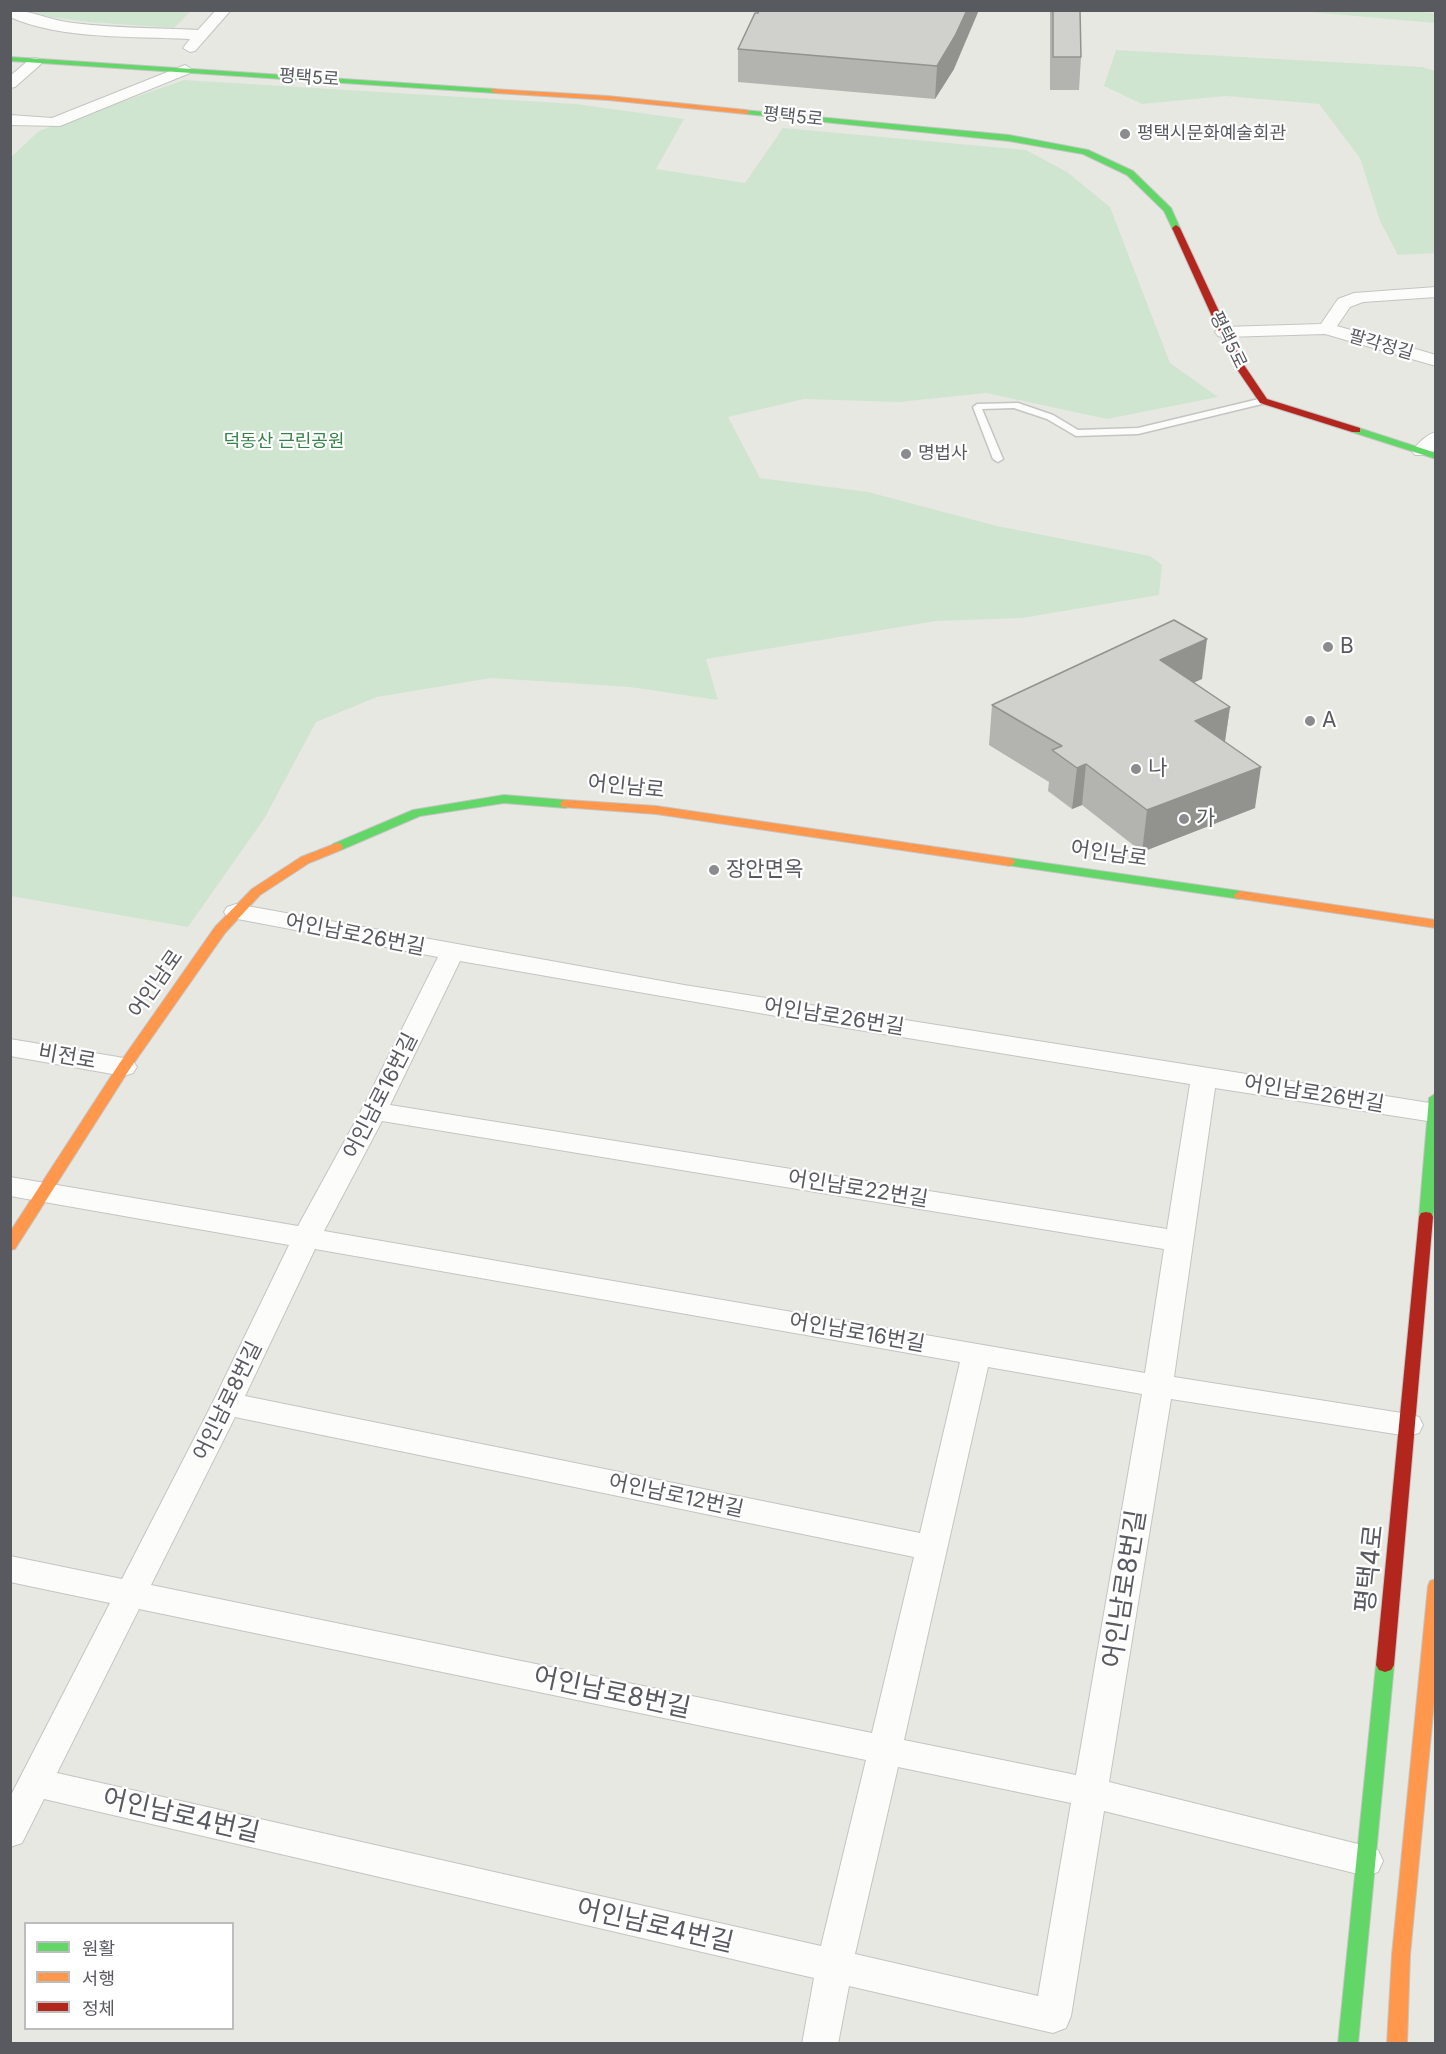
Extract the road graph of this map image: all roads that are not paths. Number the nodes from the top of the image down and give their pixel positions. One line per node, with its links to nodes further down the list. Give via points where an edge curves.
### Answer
1 (224, 10): 3 (street, 평택5로)
2 (10, 11): 3 (street, via 20,18 80,28)
3 (202, 35): 6 (street, 평택5로)
4 (10, 58): 5 (street, 평택5로)
5 (34, 62): 6 (street, 평택5로); 7 (street)
6 (178, 70): 8 (street, 평택5로, via 54,123); 11 (street, 평택5로, via 608,98 1009,138 1085,152 1130,172 1168,210)
7 (10, 84)
8 (10, 120)
9 (1436, 291): 10 (street, 팔각정길, via 1360,297 1344,303)
10 (1326, 329): 11 (street, 팔각정길); 12 (street, 팔각정길)
11 (1224, 332): 13 (street, 평택5로, via 1239,365)
12 (1436, 361)
13 (1263, 401): 14 (street); 15 (lane, via 1138,431 1097,433 1076,433 1050,417 1015,405 976,407)
14 (1431, 448)
15 (998, 459)
16 (236, 912): 17 (street, 어인남로, via 256,891 305,860 417,813 504,799 656,810); 18 (street, 어인남로26번길); 20 (street, 어인남로)
17 (1436, 924)
18 (452, 953): 21 (street, 어인남로26번길); 23 (street, 어인남로16번길)
19 (10, 1047): 20 (street, 비전로)
20 (124, 1067): 25 (street, 어인남로)
21 (1203, 1077): 22 (street, 어인남로26번길); 27 (street)
22 (1435, 1105): 32 (street, 평택4로)
23 (374, 1111): 26 (street, 어인남로16번길); 27 (street, 어인남로22번길)
24 (10, 1186): 25 (street, 어인남로16번길)
25 (44, 1191): 26 (street, 어인남로16번길); 28 (street, 어인남로)
26 (306, 1239): 29 (street, 어인남로16번길); 31 (street, 어인남로8번길)
27 (1179, 1240): 30 (street, 어인남로8번길)
28 (10, 1245)
29 (977, 1354): 30 (street, 어인남로16번길); 33 (street)
30 (1158, 1386): 32 (street, 어인남로16번길); 39 (street, 어인남로8번길)
31 (227, 1404): 33 (street, 어인남로12번길); 36 (street, 어인남로8번길)
32 (1408, 1425): 41 (street, 평택4로)
33 (930, 1548): 37 (street)
34 (12, 1573): 36 (street, 어인남로8번길)
35 (1436, 1586): 42 (street)
36 (131, 1594): 37 (street, 어인남로8번길); 38 (street, 어인남로8번길)
37 (886, 1749): 39 (street, 어인남로8번길); 43 (street)
38 (36, 1783): 40 (street, 어인남로8번길); 43 (street, 어인남로4번길)
39 (1092, 1793): 41 (street, 어인남로8번길); 43 (street, 어인남로4번길, via 1053,2016)
40 (10, 1832)
41 (1377, 1863): 42 (lane); 45 (street, 평택4로)
42 (1409, 1870): 46 (street)
43 (834, 1968): 44 (street)
44 (820, 2043)
45 (1348, 2043)
46 (1397, 2043)

